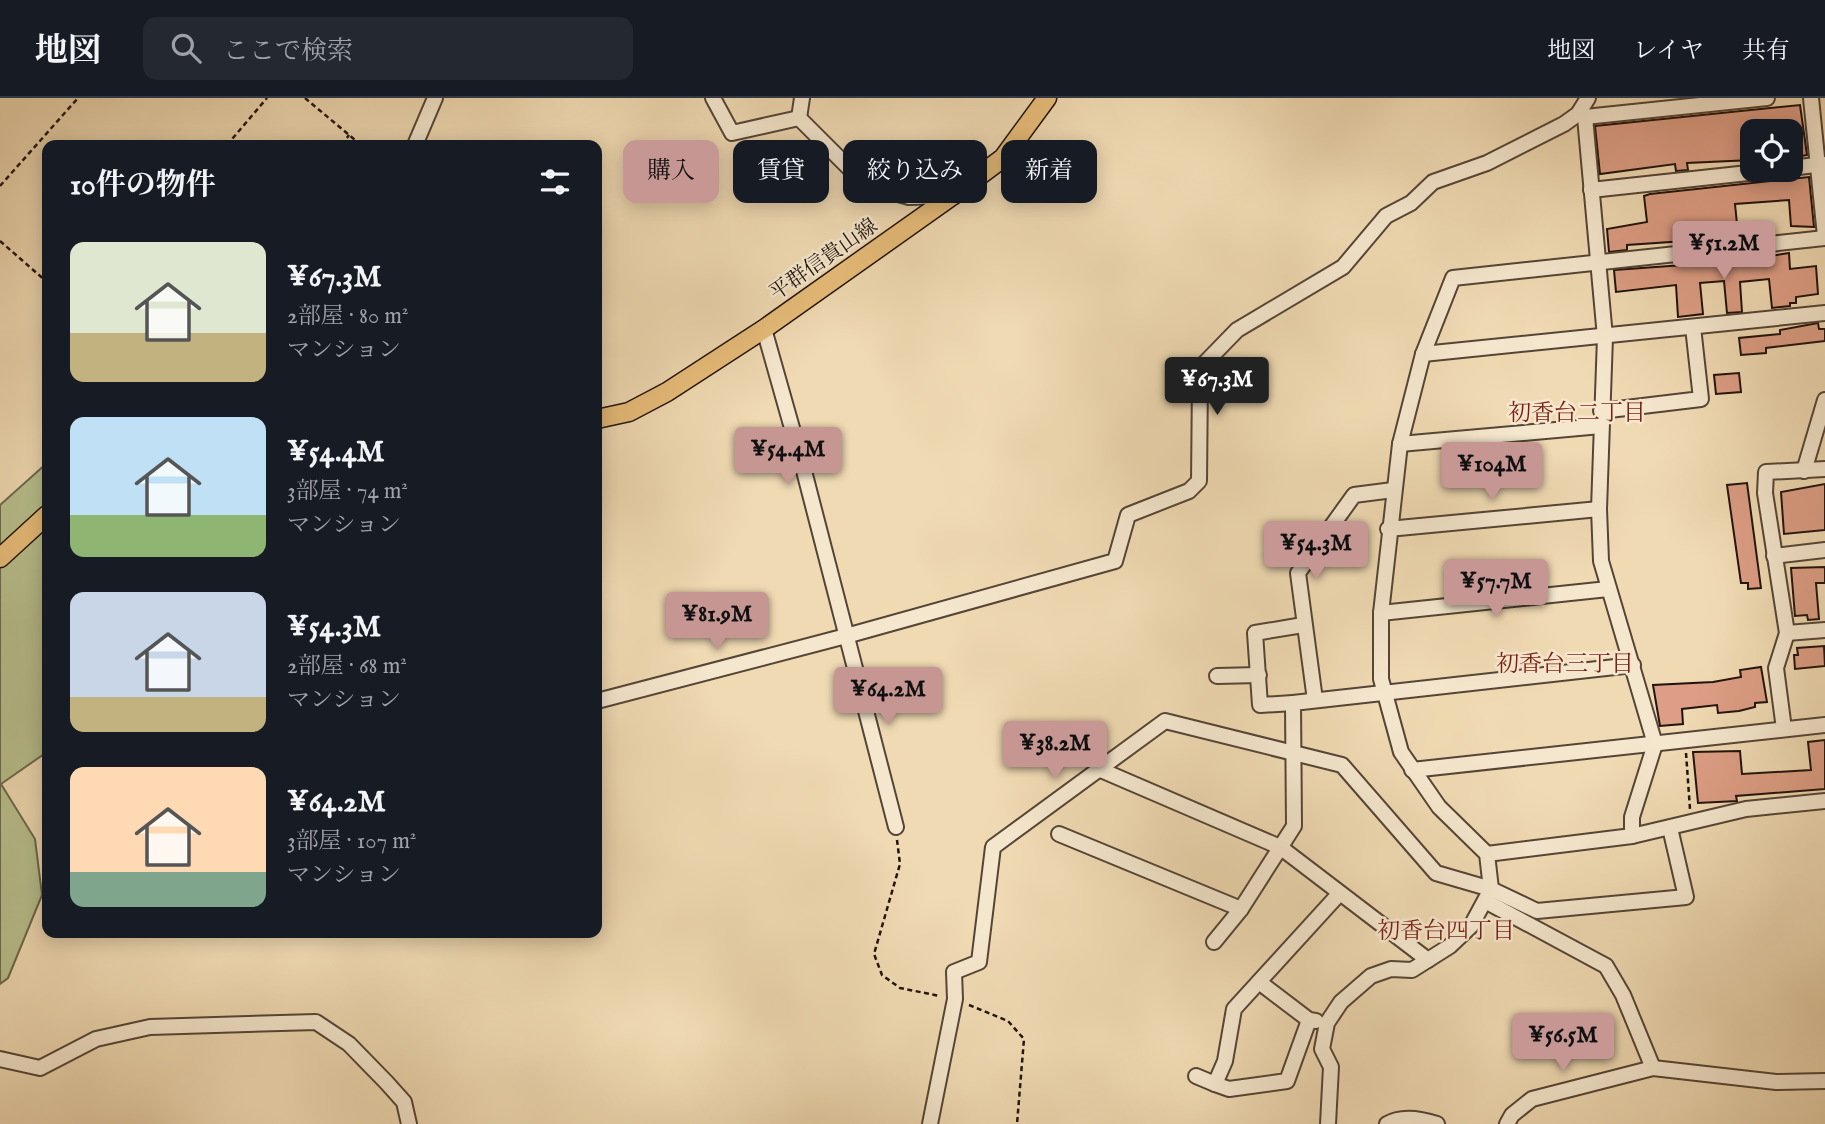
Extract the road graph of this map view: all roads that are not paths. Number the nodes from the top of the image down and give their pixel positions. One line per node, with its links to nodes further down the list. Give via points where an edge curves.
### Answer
1 (435, 98): 11 (street)
2 (713, 98): 10 (street, via 732,133)
3 (802, 98): 10 (street)
4 (1047, 98): 15 (main road, 平群信貴山線, via 1003,158)
5 (1588, 98): 9 (street)
6 (1766, 98): 8 (street)
7 (1811, 98): 13 (street)
8 (1727, 100): 9 (street)
9 (1582, 116): 17 (street); 44 (street, via 1487,163 1433,182 1411,203 1386,216 1343,267 1237,330 1204,364 1199,481 1189,491 1128,515 1115,561)
10 (799, 118): 12 (street)
11 (417, 140)
12 (843, 162)
13 (1822, 165): 14 (street); 19 (street)
14 (1803, 167)
15 (987, 170)
16 (1740, 174): 17 (street)
17 (1591, 190): 20 (street)
18 (941, 203): 23 (main road, 平群信貴山線)
19 (1825, 237): 20 (street)
20 (1597, 264): 24 (street); 25 (street, via 1453,278)
21 (1825, 313): 22 (street)
22 (1693, 327): 24 (street); 28 (street, via 1700,399)
23 (764, 329): 27 (main road, 平群信貴山線, via 667,392 629,412); 44 (street)
24 (1605, 337): 25 (street); 28 (street)
25 (1423, 354): 29 (street)
26 (1825, 400): 31 (street)
27 (602, 418)
28 (1601, 418): 29 (street); 33 (street)
29 (1400, 444): 32 (street)
30 (1825, 469): 31 (street)
31 (1804, 471): 37 (street, via 1766,472)
32 (1393, 490): 35 (street); 41 (street, via 1354,495 1298,573)
33 (1598, 509): 35 (street); 39 (street)
34 (42, 520): 38 (main road)
35 (1388, 529): 40 (street)
36 (1825, 550): 37 (street)
37 (1774, 556): 43 (street)
38 (0, 558)
39 (1608, 589): 40 (street); 45 (street)
40 (1381, 613): 48 (street)
41 (1303, 625): 46 (street, via 1255,633); 50 (street)
42 (1825, 629): 43 (street)
43 (1787, 633): 53 (street, via 1776,668)
44 (846, 636): 49 (street); 59 (street)
45 (1633, 665): 48 (street); 54 (street)
46 (1259, 675): 47 (street); 51 (street, via 1260,705)
47 (1217, 676)
48 (1382, 692): 50 (street); 56 (street, via 1401,752)
49 (602, 700)
50 (1315, 700): 51 (street)
51 (1293, 703): 55 (street)
52 (1825, 725): 53 (street)
53 (1784, 729): 54 (street)
54 (1655, 744): 56 (street); 62 (street, via 1632,817)
55 (1295, 755): 57 (street, via 1165,721); 63 (street, via 1294,826); 66 (street, via 1342,765 1436,873)
56 (1412, 769): 64 (street, via 1439,807)
57 (1101, 770): 63 (street); 79 (street, via 993,846 979,962 954,972 955,999)
58 (1825, 801): 60 (street, via 1746,809)
59 (896, 827)
60 (1670, 828): 62 (street); 66 (street, via 1686,897 1537,911)
61 (1059, 834): 67 (street)
62 (1632, 836): 64 (street)
63 (1280, 846): 65 (street); 67 (street)
64 (1487, 853): 66 (street)
65 (1339, 894): 69 (street); 70 (street)
66 (1489, 896): 69 (street, via 1471,926); 74 (street, via 1606,966)
67 (1241, 909): 68 (street)
68 (1214, 942)
69 (1428, 960): 72 (street, via 1412,970 1391,969 1371,976 1348,995)
70 (1259, 982): 71 (street); 77 (street, via 1234,1009 1225,1062)
71 (1309, 1020): 72 (street); 77 (street, via 1287,1081 1229,1089)
72 (1327, 1023): 80 (street, via 1322,1049 1331,1067)
73 (0, 1059): 78 (street, via 40,1068 96,1039 150,1027 316,1023 349,1044 387,1083 404,1102)
74 (1653, 1068): 76 (street, via 1776,1082); 83 (street, via 1532,1100)
75 (1196, 1076): 77 (street)
76 (1825, 1081)
77 (1216, 1084)
78 (409, 1124)
79 (930, 1124)
80 (1328, 1124)
81 (1388, 1124): 82 (street, via 1422,1119)
82 (1437, 1124)
83 (1507, 1124)

